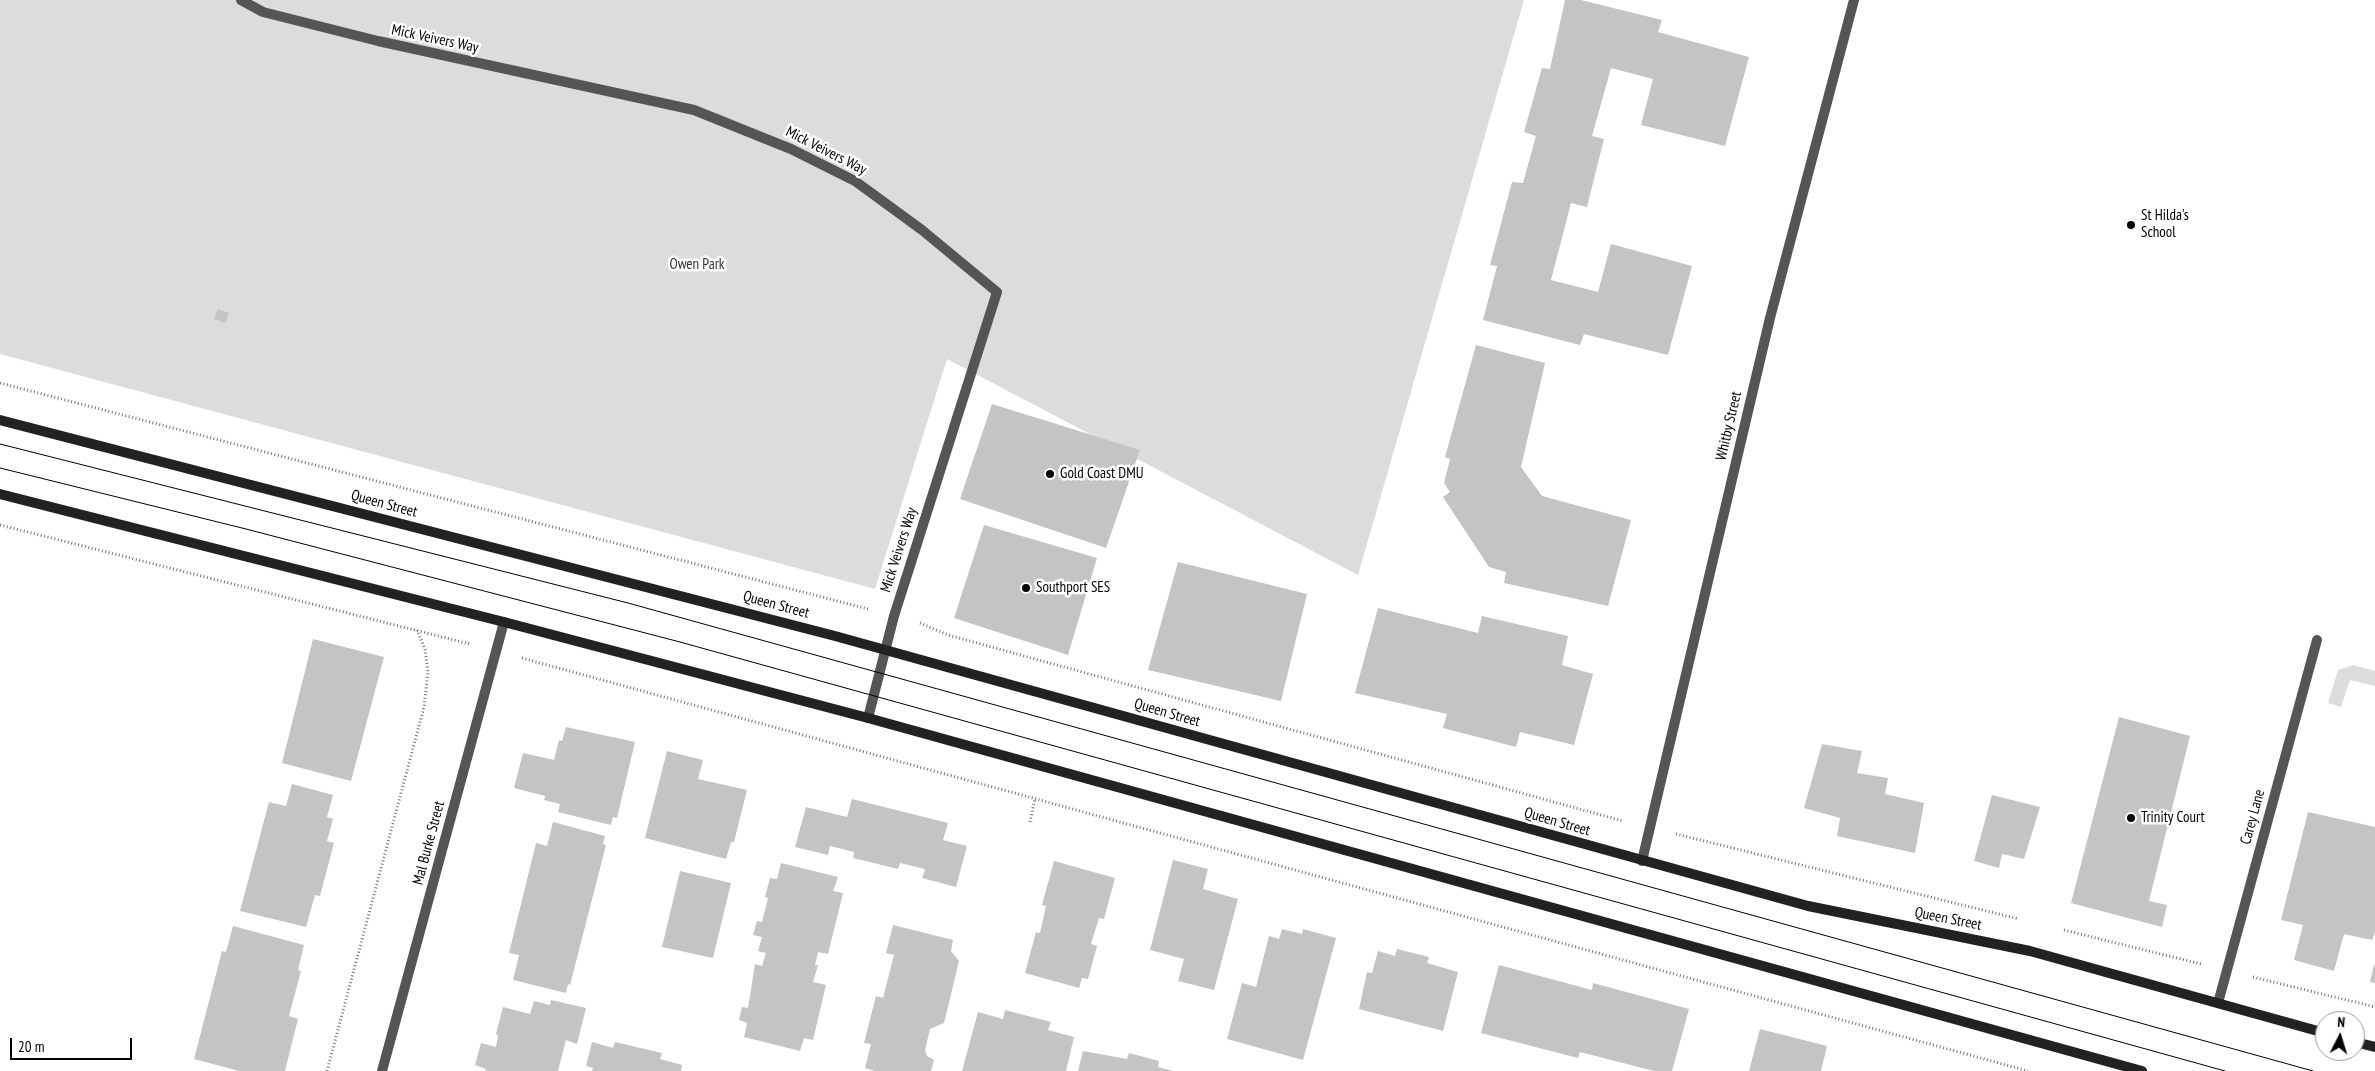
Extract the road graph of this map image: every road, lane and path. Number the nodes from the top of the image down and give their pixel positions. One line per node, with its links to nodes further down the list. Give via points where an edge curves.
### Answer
1 (241, 0): 7 (street, Mick Veivers Way, via 264,12 378,42 702,113 791,148 855,181 922,230 997,292)
2 (1854, 0): 16 (street, Whitby Street, via 1770,318)
3 (0, 383): 7 (path)
4 (0, 420): 11 (street, Queen Street)
5 (0, 494): 8 (street)
6 (0, 525): 9 (path)
7 (894, 616): 11 (street, Mick Veivers Way); 16 (path, via 948,635)
8 (504, 622): 12 (street, Mal Burke Street); 13 (street)
9 (417, 630): 12 (path); 24 (path, via 425,650 428,672 424,707)
10 (2317, 640): 20 (street, Carey Lane)
11 (885, 650): 13 (street, Mick Veivers Way); 17 (street, Queen Street)
12 (496, 651): 14 (path); 25 (street, Mal Burke Street)
13 (868, 718): 27 (street)
14 (1035, 798): 15 (path); 26 (path)
15 (1030, 822)
16 (1650, 828): 17 (street, Whitby Street); 18 (path)
17 (1642, 861): 21 (street, Queen Street, via 1845,915 2030,952)
18 (2024, 920)
19 (2063, 930): 20 (path)
20 (2226, 970): 21 (street, Carey Lane); 22 (path)
21 (2218, 1003): 23 (street, Queen Street)
22 (2375, 1007)
23 (2315, 1030)
24 (327, 1071)
25 (382, 1071)
26 (2028, 1071)
27 (2142, 1071)

